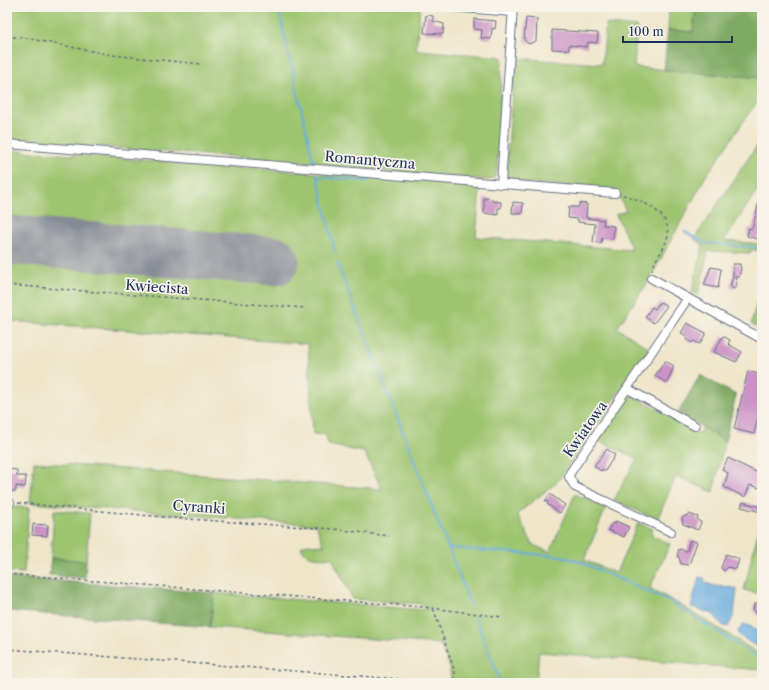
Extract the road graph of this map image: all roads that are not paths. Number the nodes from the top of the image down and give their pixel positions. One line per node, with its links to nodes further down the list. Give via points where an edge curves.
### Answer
1 (452, 7): 2 (street)
2 (513, 10): 4 (street)
3 (7, 144): 4 (street, Romantyczna)
4 (501, 184): 5 (street, Romantyczna)
5 (615, 193)
6 (652, 275): 7 (street)
7 (688, 298): 8 (street); 9 (street, Kwiatowa)
8 (762, 339)
9 (628, 389): 10 (street); 11 (street, Kwiatowa, via 570,472 569,479 575,487)
10 (695, 426)
11 (671, 532)

